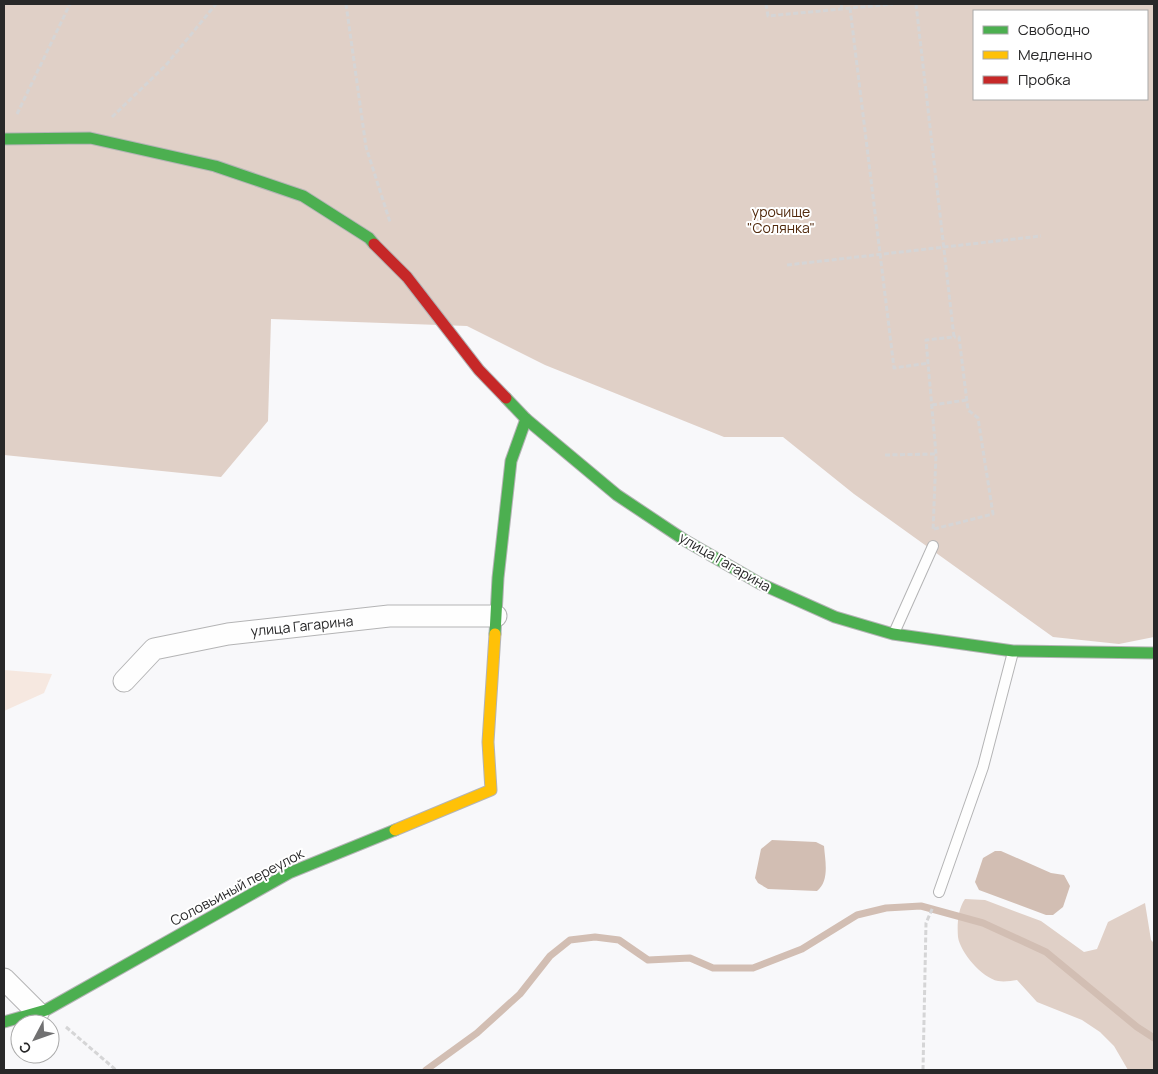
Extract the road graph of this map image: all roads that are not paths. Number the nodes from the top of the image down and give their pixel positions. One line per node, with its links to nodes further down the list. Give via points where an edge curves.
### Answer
1 (5, 139): 2 (street, улица Гагарина, via 90,138 215,166 303,196 369,238 407,278 479,370)
2 (526, 419): 4 (street, via 511,461); 5 (street, улица Гагарина, via 618,495 686,541 761,584 835,617)
3 (933, 546): 5 (lane)
4 (496, 616): 8 (street, улица Гагарина, via 389,616 228,634 154,649); 11 (street, Соловьиный переулок, via 488,742 491,790 290,873)
5 (893, 634): 6 (street, улица Гагарина)
6 (1013, 651): 7 (street, улица Гагарина); 9 (lane, via 983,767)
7 (1154, 653)
8 (124, 681)
9 (939, 892)
10 (4, 979): 11 (street)
11 (42, 1012): 12 (street, Соловьиный переулок)
12 (4, 1022)

